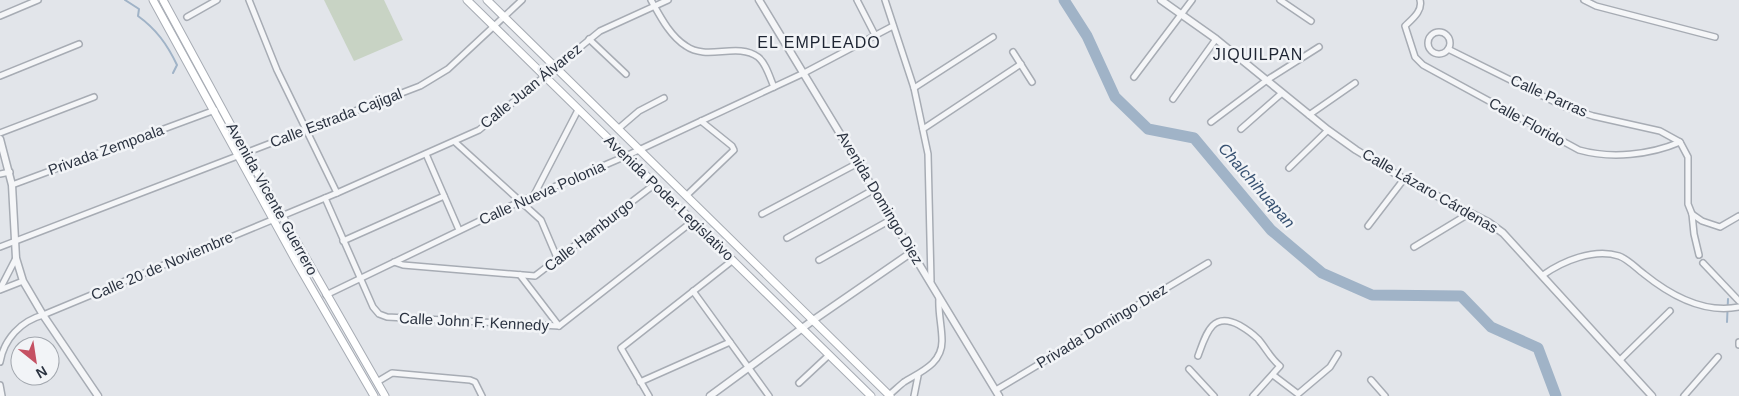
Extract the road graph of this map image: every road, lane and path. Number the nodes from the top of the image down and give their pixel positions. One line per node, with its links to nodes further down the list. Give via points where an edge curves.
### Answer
1 (38, 0): 21 (street)
2 (153, 0): 54 (main road, Avenida Vicente Guerrero)
3 (163, 0): 52 (main road, Avenida Vicente Guerrero)
4 (218, 0): 22 (street)
5 (249, 0): 58 (street, via 277,70)
6 (467, 0): 26 (main road, Avenida Poder Legislativo)
7 (487, 0): 23 (main road, Avenida Poder Legislativo)
8 (522, 0): 23 (street, Calle Estrada Cajigal)
9 (650, 0): 19 (street)
10 (668, 0): 19 (street, Calle Juan Álvarez)
11 (759, 0): 38 (street, Avenida Domingo Diez)
12 (857, 0): 27 (street)
13 (885, 0): 25 (street)
14 (1161, 0): 20 (street, Calle Lázaro Cárdenas)
15 (1192, 0): 20 (street)
16 (1280, 0): 24 (street)
17 (1420, 0): 66 (street, Calle Florido, via 1419,11 1405,26 1415,58 1579,150 1596,154 1656,151)
18 (1584, 0): 29 (street, via 1596,6)
19 (654, 6): 30 (street, Calle Juan Álvarez, via 600,31); 46 (street, via 686,47 708,53 750,53 758,57)
20 (1182, 14): 31 (street, Calle Lázaro Cárdenas); 42 (street)
21 (0, 16)
22 (187, 17)
23 (504, 18): 26 (street, Calle Estrada Cajigal); 37 (main road, Avenida Poder Legislativo)
24 (1311, 21)
25 (893, 26): 27 (street, Calle Nueva Polonia); 47 (street)
26 (494, 27): 41 (main road, Avenida Poder Legislativo); 58 (street, Calle Estrada Cajigal, via 434,79)
27 (875, 35): 38 (street, Calle Nueva Polonia)
28 (993, 37): 47 (street)
29 (1715, 37)
30 (590, 39): 37 (street, Calle Juan Álvarez); 39 (street)
31 (1216, 39): 43 (street, Calle Lázaro Cárdenas); 51 (street)
32 (79, 44): 40 (street)
33 (1319, 47): 43 (street)
34 (1448, 49): 34 (street, via 1450,42 1445,33 1434,32 1429,37 1427,44 1434,54 1442,54); 66 (street, Calle Parras, via 1566,107 1660,131)
35 (1014, 52): 36 (street)
36 (1021, 64): 44 (street); 60 (street)
37 (555, 68): 41 (street, Calle Juan Álvarez); 59 (main road, Avenida Poder Legislativo)
38 (804, 73): 46 (street, Calle Nueva Polonia); 72 (street, Avenida Domingo Diez)
39 (626, 74)
40 (0, 76)
41 (544, 77): 53 (main road, Avenida Poder Legislativo); 65 (street, Calle Juan Álvarez, via 490,123)
42 (1134, 77)
43 (1267, 80): 48 (street, Calle Lázaro Cárdenas); 57 (street)
44 (1032, 82)
45 (1355, 83): 55 (street)
46 (774, 87): 56 (street, Calle Nueva Polonia)
47 (914, 88): 60 (street)
48 (1282, 93): 55 (street, Calle Lázaro Cárdenas); 61 (street)
49 (94, 97): 63 (street)
50 (664, 98): 59 (street, via 639,111)
51 (1173, 99)
52 (221, 107): 54 (street, Privada Zempoala); 68 (main road, Avenida Vicente Guerrero)
53 (578, 110): 70 (main road, Avenida Poder Legislativo); 81 (street)
54 (213, 111): 71 (main road, Avenida Vicente Guerrero); 78 (street, Privada Zempoala)
55 (1309, 115): 62 (street, Calle Lázaro Cárdenas)
56 (701, 121): 67 (street, Calle Nueva Polonia); 83 (street, via 734,150)
57 (1211, 122)
58 (306, 128): 68 (street, Calle Estrada Cajigal); 80 (street)
59 (618, 129): 67 (main road, Avenida Poder Legislativo)
60 (923, 129): 114 (street, via 928,154)
61 (1241, 129)
62 (1328, 130): 73 (street); 76 (street, Calle Lázaro Cárdenas)
63 (0, 133)
64 (0, 139): 74 (street)
65 (455, 142): 69 (street, Calle Juan Álvarez); 85 (street)
66 (1680, 142): 88 (street, via 1688,157 1688,204)
67 (639, 150): 70 (street, Calle Nueva Polonia); 83 (main road, Avenida Poder Legislativo)
68 (246, 153): 71 (street, Calle Estrada Cajigal); 89 (main road, Avenida Vicente Guerrero)
69 (426, 154): 80 (street, Calle Juan Álvarez); 82 (street)
70 (626, 156): 77 (main road, Avenida Poder Legislativo); 81 (street, Calle Nueva Polonia)
71 (238, 157): 91 (main road, Avenida Vicente Guerrero); 98 (street, Calle Estrada Cajigal)
72 (858, 163): 79 (street, Avenida Domingo Diez); 87 (street)
73 (1289, 168)
74 (10, 172): 75 (street); 78 (street)
75 (0, 174)
76 (1404, 179): 86 (street, Calle Lázaro Cárdenas); 94 (street)
77 (655, 184): 93 (main road, Avenida Poder Legislativo); 104 (street, Calle Hamburgo)
78 (12, 185): 98 (street)
79 (873, 190): 92 (street, Avenida Domingo Diez); 96 (street)
80 (337, 193): 84 (street, Calle Juan Álvarez)
81 (534, 195): 85 (street, Calle Nueva Polonia)
82 (444, 196): 95 (street); 97 (street)
83 (686, 196): 123 (main road, Avenida Poder Legislativo)
84 (325, 198): 89 (street, Calle Juan Álvarez); 97 (street, Calle John F. Kennedy)
85 (520, 201): 95 (street, Calle Nueva Polonia); 104 (street, via 540,220)
86 (1470, 213): 100 (street); 111 (street, Calle Lázaro Cárdenas, via 1503,233)
87 (762, 214)
88 (1692, 214): 90 (street, via 1720,227); 102 (street)
89 (282, 216): 91 (street, Calle 20 de Noviembre); 117 (main road, Avenida Vicente Guerrero)
90 (1739, 216)
91 (273, 219): 122 (street, Calle 20 de Noviembre); 147 (main road, Avenida Vicente Guerrero)
92 (892, 219): 101 (street, Avenida Domingo Diez); 106 (street)
93 (692, 221): 105 (main road, Avenida Poder Legislativo); 124 (street, Calle John F. Kennedy)
94 (1368, 226)
95 (459, 230): 107 (street, Calle Nueva Polonia)
96 (787, 238)
97 (343, 241): 112 (street, Calle John F. Kennedy)
98 (16, 242): 99 (street, Calle Estrada Cajigal); 103 (street)
99 (0, 247)
100 (1414, 248)
101 (912, 252): 114 (street, Avenida Domingo Diez); 123 (street)
102 (1699, 256)
103 (16, 258): 113 (street); 115 (street)
104 (558, 260): 110 (street, Calle Hamburgo, via 535,276)
105 (733, 260): 116 (street); 125 (main road, Avenida Poder Legislativo)
106 (819, 260)
107 (394, 262): 110 (street, Calle Hamburgo); 112 (street, Calle Nueva Polonia)
108 (1208, 263): 142 (street, Privada Domingo Diez)
109 (1703, 263): 119 (street)
110 (520, 275): 124 (street)
111 (1543, 275): 120 (street, via 1557,265 1579,257 1620,256 1666,292 1698,304); 131 (street, Calle Lázaro Cárdenas)
112 (361, 279): 117 (street, Calle Nueva Polonia); 124 (street, Calle John F. Kennedy, via 373,307 388,317)
113 (23, 281): 115 (street); 122 (street)
114 (931, 281): 118 (street, Avenida Domingo Diez)
115 (0, 290)
116 (693, 292): 126 (street); 139 (street, via 621,348)
117 (326, 295): 138 (main road, Avenida Vicente Guerrero)
118 (940, 298): 136 (street, via 940,352); 142 (street, Avenida Domingo Diez)
119 (1739, 301)
120 (1736, 308)
121 (1670, 311): 131 (street)
122 (43, 315): 132 (street, Calle 20 de Noviembre, via 30,318 19,327 4,348); 146 (street)
123 (812, 321): 125 (street); 143 (main road, Avenida Poder Legislativo)
124 (559, 326)
125 (802, 328): 128 (main road, Avenida Poder Legislativo); 133 (street)
126 (730, 342): 133 (street); 139 (street)
127 (1338, 354): 135 (street, via 1330,367 1298,394)
128 (828, 355): 140 (street); 153 (main road, Avenida Poder Legislativo)
129 (1198, 356): 135 (street, via 1212,326 1227,319 1251,332 1280,366)
130 (1718, 357): 158 (street)
131 (1620, 360): 157 (street, Calle Lázaro Cárdenas)
132 (0, 362)
133 (748, 367): 151 (street); 152 (street)
134 (1189, 369): 155 (street)
135 (1273, 375): 144 (street)
136 (918, 376): 143 (street); 154 (street)
137 (1371, 380): 156 (street)
138 (377, 382): 148 (main road, Avenida Vicente Guerrero); 149 (street, via 392,373 470,380)
139 (640, 382): 150 (street)
140 (799, 383)
141 (0, 385): 145 (street)
142 (997, 393)
143 (890, 395)
144 (1255, 395)
145 (2, 396)
146 (98, 396)
147 (374, 396)
148 (385, 396)
149 (482, 396)
150 (649, 396)
151 (710, 396)
152 (769, 396)
153 (871, 396)
154 (914, 396)
155 (1214, 396)
156 (1385, 396)
157 (1652, 396)
158 (1684, 396)

